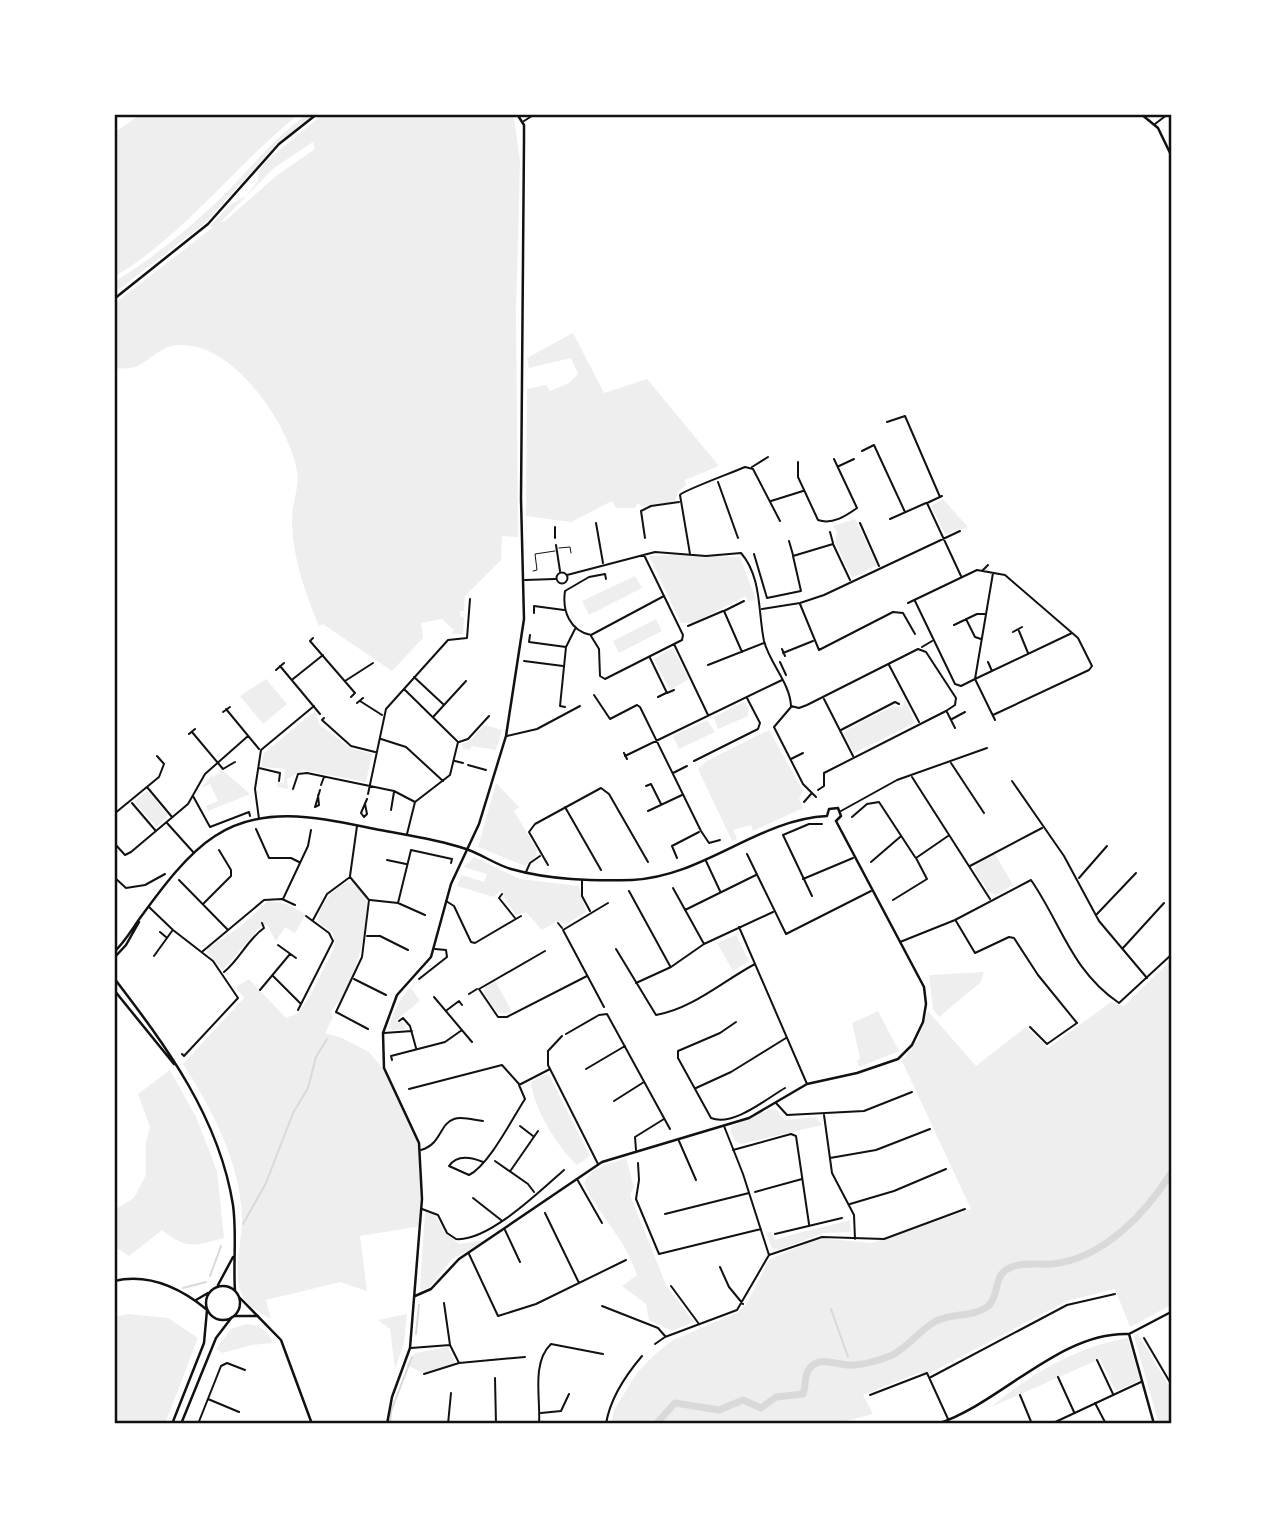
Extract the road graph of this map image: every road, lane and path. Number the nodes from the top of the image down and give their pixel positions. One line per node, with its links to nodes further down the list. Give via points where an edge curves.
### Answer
1 (317, 114): 9 (street, via 279,144 208,224)
2 (517, 114): 6 (street)
3 (535, 114): 6 (street)
4 (1141, 114): 7 (street)
5 (1168, 114): 7 (street)
6 (523, 122): 58 (street)
7 (1155, 124): 8 (street)
8 (1171, 155)
9 (114, 299)
10 (887, 422): 24 (street, via 905,416 941,497)
11 (872, 440): 12 (street)
12 (874, 445): 13 (street); 26 (street)
13 (862, 451)
14 (768, 457): 18 (street)
15 (834, 459): 19 (street)
16 (854, 459): 19 (street)
17 (798, 462): 21 (street)
18 (752, 467): 20 (street); 22 (street)
19 (838, 467): 25 (street)
20 (718, 481): 23 (street, via 683,490); 37 (street)
21 (804, 490): 22 (street); 25 (street, via 823,523)
22 (770, 501): 29 (street)
23 (680, 502): 36 (street, via 641,511); 45 (street)
24 (928, 503): 26 (street); 38 (street)
25 (857, 508): 27 (street)
26 (905, 512): 28 (street)
27 (860, 515)
28 (890, 519)
29 (780, 521)
30 (596, 523): 47 (street)
31 (860, 523): 49 (street)
32 (555, 527): 35 (street)
33 (960, 531): 38 (street)
34 (830, 532): 40 (street)
35 (555, 538)
36 (645, 538)
37 (738, 538)
38 (945, 539): 49 (street); 55 (street)
39 (789, 541): 46 (street)
40 (833, 544): 46 (street); 59 (street)
41 (556, 548): 42 (lane, via 570,547); 50 (lane, via 535,554 537,570); 52 (street)
42 (571, 553)
43 (644, 554): 45 (street); 47 (street); 62 (street)
44 (754, 554): 46 (street, via 767,598 772,599 801,591)
45 (690, 555): 69 (street, via 741,553)
46 (793, 556)
47 (603, 564): 54 (street)
48 (988, 565): 51 (street)
49 (880, 567): 59 (street)
50 (533, 570)
51 (982, 571): 53 (street); 55 (street)
52 (561, 572): 54 (street); 56 (street)
53 (993, 573): 72 (street); 80 (street, via 1009,577)
54 (567, 575): 60 (street)
55 (962, 577): 64 (street)
56 (556, 579): 58 (street); 60 (street)
57 (606, 579): 61 (street, via 605,574 589,577)
58 (524, 580): 153 (street, via 524,619)
59 (850, 580): 66 (street)
60 (563, 583): 61 (street)
61 (565, 591): 68 (street)
62 (664, 596): 82 (street); 89 (street, via 683,635)
63 (470, 599): 111 (street, via 467,638 449,639)
64 (914, 600): 67 (street); 87 (street)
65 (744, 601): 70 (street)
66 (800, 603): 69 (street); 86 (street)
67 (908, 603)
68 (565, 609): 71 (street, via 534,606); 77 (street)
69 (761, 609): 88 (street)
70 (724, 611): 75 (street); 92 (street)
71 (534, 613)
72 (985, 614): 73 (street); 85 (street)
73 (967, 619): 74 (street); 85 (street, via 975,636)
74 (954, 625)
75 (688, 626)
76 (1022, 627): 78 (street)
77 (576, 628): 82 (street); 90 (street)
78 (1018, 631): 79 (street); 94 (street)
79 (1013, 632)
80 (1072, 633): 94 (street); 138 (street, via 1092,666 1089,670)
81 (530, 635): 90 (street, via 529,642)
82 (591, 635): 96 (street, via 599,649 603,678)
83 (915, 635): 86 (street, via 901,611 887,614 822,650)
84 (313, 638): 95 (street, via 310,640)
85 (982, 639): 112 (street)
86 (814, 640): 93 (street)
87 (933, 640): 91 (street); 112 (street, via 956,684)
88 (765, 643): 92 (street); 109 (street)
89 (674, 644): 96 (street); 142 (street)
90 (566, 647): 105 (street)
91 (920, 649): 102 (street); 134 (street, via 956,698)
92 (742, 652): 103 (street)
93 (783, 653)
94 (1028, 654): 108 (street)
95 (323, 655): 113 (street); 115 (street)
96 (649, 657): 119 (street)
97 (524, 661): 105 (street)
98 (780, 662): 106 (street)
99 (988, 662): 108 (street)
100 (284, 663): 104 (street)
101 (373, 663): 115 (street)
102 (888, 664): 124 (street); 147 (street)
103 (708, 665)
104 (280, 666): 107 (street); 113 (street)
105 (564, 666): 131 (street, via 560,706)
106 (783, 669): 109 (street); 110 (street)
107 (276, 670)
108 (992, 671): 112 (street)
109 (778, 672): 114 (street)
110 (786, 675)
111 (414, 677): 117 (street); 129 (street)
112 (975, 678): 138 (street)
113 (292, 680): 130 (street)
114 (782, 680): 123 (street); 133 (street, via 790,692)
115 (345, 681): 121 (street, via 355,693)
116 (466, 681): 129 (street)
117 (403, 689): 139 (street); 140 (street)
118 (674, 690): 119 (street)
119 (667, 693): 122 (street)
120 (594, 695): 125 (street)
121 (351, 697)
122 (658, 697)
123 (747, 698): 142 (street); 166 (street, via 760,723 758,729)
124 (823, 698): 133 (street, via 800,708); 150 (street)
125 (597, 700): 127 (street); 155 (street, via 610,719 639,706)
126 (360, 701): 139 (street)
127 (592, 702)
128 (899, 704): 150 (street)
129 (444, 705): 140 (street)
130 (313, 706): 137 (street); 158 (street)
131 (565, 706)
132 (580, 706): 153 (street, via 537,729)
133 (791, 706): 165 (street, via 774,727)
134 (946, 711): 143 (street); 147 (street)
135 (223, 712): 152 (street, via 228,708)
136 (965, 712): 143 (street)
137 (320, 714)
138 (993, 715): 144 (street)
139 (384, 716): 154 (street)
140 (433, 716): 156 (street)
141 (489, 716): 146 (street)
142 (709, 716): 155 (street)
143 (951, 719): 149 (street)
144 (995, 720)
145 (322, 721): 159 (street, via 351,746)
146 (484, 721): 148 (street); 156 (street, via 468,739)
147 (920, 723): 163 (street)
148 (487, 724)
149 (955, 728)
150 (841, 730): 163 (street)
151 (189, 734): 167 (street, via 194,730)
152 (248, 736): 158 (street); 167 (street)
153 (506, 736): 228 (street)
154 (380, 739): 159 (street); 179 (street, via 406,747)
155 (657, 741): 162 (street); 175 (street)
156 (458, 742): 164 (street)
157 (987, 748): 169 (street)
158 (261, 750): 173 (street)
159 (376, 752): 182 (street)
160 (803, 753): 165 (street)
161 (157, 756): 184 (street, via 164,767)
162 (626, 756)
163 (854, 757): 187 (street, via 822,775 824,786)
164 (454, 760): 170 (street); 179 (street)
165 (790, 760): 189 (street)
166 (694, 761)
167 (218, 762): 168 (street, via 225,769); 192 (street)
168 (235, 762)
169 (950, 762): 177 (street); 205 (street)
170 (463, 763)
171 (468, 765): 174 (street)
172 (687, 766): 175 (street)
173 (257, 768): 178 (street, via 280,773); 211 (street)
174 (485, 770)
175 (673, 773): 191 (street)
176 (324, 776): 181 (street); 182 (street); 185 (street, via 302,772)
177 (911, 776): 204 (street); 222 (street)
178 (279, 781)
179 (443, 781): 197 (street)
180 (1012, 781): 216 (street)
181 (321, 785)
182 (370, 785): 188 (street); 190 (street)
183 (646, 786): 200 (street, via 650,784)
184 (147, 787): 196 (street); 209 (street)
185 (293, 789)
186 (320, 790): 193 (street)
187 (818, 790)
188 (394, 791): 197 (street); 202 (street)
189 (812, 793): 194 (street); 198 (street)
190 (368, 794)
191 (683, 794): 200 (street); 220 (street)
192 (193, 795): 207 (street, via 210,827 249,811); 209 (street)
193 (318, 795)
194 (816, 797)
195 (367, 799): 199 (street)
196 (130, 801): 206 (street); 219 (street)
197 (415, 802): 221 (street)
198 (804, 802)
199 (365, 804)
200 (661, 804): 203 (street)
201 (565, 806): 231 (street, via 529,832); 238 (street, via 598,788 605,790); 244 (street)
202 (391, 810)
203 (648, 811)
204 (841, 811): 208 (street, via 834,807); 212 (street)
205 (984, 813)
206 (114, 814)
207 (250, 816)
208 (827, 816): 212 (street); 236 (street, via 800,817)
209 (173, 817): 213 (street)
210 (852, 817): 223 (street, via 877,801)
211 (259, 819): 215 (street, via 291,815); 229 (street, via 221,833)
212 (836, 821): 233 (street)
213 (167, 822): 219 (street); 229 (street)
214 (822, 824): 252 (street, via 809,824 783,835)
215 (357, 825): 221 (street); 250 (street)
216 (1043, 827): 243 (street); 253 (street)
217 (256, 829): 237 (street, via 270,858)
218 (312, 830): 237 (street)
219 (156, 831): 225 (street, via 127,854)
220 (701, 831): 224 (street, via 709,843); 232 (street, via 672,846)
221 (407, 835): 228 (street)
222 (949, 835): 234 (street); 243 (street)
223 (901, 836): 234 (street); 239 (street)
224 (720, 840)
225 (114, 843)
226 (1107, 846): 253 (street)
227 (219, 850): 268 (street, via 231,876)
228 (469, 850): 245 (street); 265 (street)
229 (194, 854): 271 (street)
230 (747, 854): 248 (street)
231 (542, 855): 241 (street); 245 (street, via 530,863)
232 (677, 858)
233 (853, 858): 252 (street); 257 (street)
234 (916, 858): 263 (street, via 927,879)
235 (387, 860): 242 (street)
236 (705, 860): 251 (street, via 645,879); 258 (street)
237 (300, 862): 261 (street)
238 (648, 862)
239 (872, 862)
240 (451, 863): 242 (street, via 452,859 411,850)
241 (548, 864)
242 (407, 865): 266 (street)
243 (969, 866): 264 (street)
244 (601, 870)
245 (526, 873): 251 (street)
246 (1136, 873): 277 (street)
247 (165, 874): 249 (street, via 145,885 126,888)
248 (757, 875): 258 (street); 273 (street)
249 (114, 877)
250 (350, 877): 262 (street); 281 (street, via 327,894)
251 (582, 879): 274 (street, via 582,896)
252 (803, 879): 260 (street)
253 (1078, 879): 277 (street)
254 (179, 880): 268 (street)
255 (673, 888): 272 (street)
256 (628, 891): 308 (street)
257 (872, 891): 273 (street, via 791,934 784,932); 292 (street)
258 (721, 892): 272 (street)
259 (502, 894): 280 (street, via 499,898)
260 (812, 896)
261 (282, 900): 270 (street); 288 (street, via 264,900)
262 (369, 900): 266 (street); 290 (street)
263 (892, 900)
264 (991, 900): 282 (street); 315 (street, via 1031,880 1068,949 1100,989 1119,1003)
265 (445, 901): 280 (street, via 454,906 471,942); 295 (street)
266 (398, 903): 276 (street)
267 (1164, 903): 297 (street)
268 (203, 904): 288 (street)
269 (608, 904): 274 (street)
270 (295, 905)
271 (148, 906): 275 (street); 287 (street)
272 (685, 910): 293 (street)
273 (774, 912): 286 (street)
274 (592, 913): 285 (street)
275 (141, 915): 300 (street); 305 (street, via 129,941)
276 (425, 915)
277 (1096, 915): 297 (street)
278 (306, 916): 281 (street)
279 (521, 916): 280 (street)
280 (516, 919)
281 (313, 920): 323 (street, via 329,933 332,947)
282 (955, 920): 292 (street); 330 (street, via 975,953 1013,937 1077,1023 1047,1044)
283 (262, 923): 309 (street, via 264,928)
284 (558, 923): 285 (street)
285 (563, 928): 311 (street)
286 (739, 928): 293 (street); 307 (street)
287 (173, 930): 291 (street); 301 (street)
288 (228, 931): 301 (street)
289 (160, 932): 291 (street)
290 (366, 936): 298 (street, via 380,936); 313 (street)
291 (167, 937): 304 (street)
292 (900, 942): 347 (street, via 926,996 923,1022 912,1045 902,1057 879,1067)
293 (704, 944): 308 (street)
294 (278, 946): 302 (street)
295 (433, 948): 314 (street, via 446,950 447,957); 334 (street, via 427,965 397,995)
296 (616, 948): 316 (street)
297 (1123, 948): 315 (street)
298 (408, 950)
299 (545, 951): 317 (street)
300 (114, 952)
301 (203, 952): 309 (street)
302 (290, 954): 306 (street); 310 (street)
303 (1171, 955): 315 (street)
304 (154, 956)
305 (114, 958)
306 (296, 958)
307 (755, 964): 316 (street, via 692,1003 658,1015); 337 (street)
308 (671, 967): 316 (street)
309 (223, 973): 341 (street, via 237,1001 194,1048)
310 (273, 976): 319 (street); 323 (street)
311 (587, 976): 317 (street, via 501,1018); 325 (street)
312 (114, 978): 343 (street)
313 (353, 979): 321 (street); 331 (street, via 336,1012)
314 (419, 979)
315 (1147, 979)
316 (636, 983)
317 (479, 989): 320 (street)
318 (114, 990): 343 (street)
319 (260, 990)
320 (469, 994)
321 (386, 995)
322 (434, 997): 327 (street)
323 (302, 1005): 326 (street)
324 (462, 1005): 327 (street, via 459,1001)
325 (604, 1007)
326 (298, 1010)
327 (446, 1011): 332 (street)
328 (398, 1021): 333 (street, via 403,1018)
329 (736, 1022): 351 (street, via 679,1050 678,1058)
330 (1030, 1027)
331 (368, 1028)
332 (462, 1030): 338 (street); 340 (street, via 445,1042)
333 (412, 1031): 334 (street); 340 (street)
334 (383, 1033): 365 (street, via 384,1068)
335 (566, 1034): 339 (street, via 604,1013)
336 (562, 1036): 344 (street, via 548,1051)
337 (787, 1037): 347 (street); 351 (street)
338 (472, 1042)
339 (625, 1046): 345 (street); 346 (street)
340 (417, 1049): 342 (street, via 391,1056)
341 (182, 1054)
342 (392, 1060)
343 (176, 1066): 399 (street, via 202,1109 225,1165 235,1220)
344 (550, 1069): 348 (street); 372 (street)
345 (586, 1069)
346 (645, 1081): 353 (street); 356 (street)
347 (807, 1084): 354 (street)
348 (519, 1085): 350 (street, via 502,1065); 369 (street, via 525,1099)
349 (785, 1088): 351 (street, via 748,1110 718,1120 711,1118)
350 (409, 1089)
351 (695, 1089)
352 (912, 1092): 355 (street, via 864,1111)
353 (614, 1101)
354 (776, 1103): 355 (street, via 787,1115); 358 (street, via 749,1118)
355 (824, 1114): 368 (street)
356 (665, 1118): 360 (street); 367 (street, via 635,1137)
357 (483, 1121): 365 (street, via 455,1118 435,1144)
358 (723, 1125): 364 (street); 366 (street)
359 (520, 1126): 363 (street)
360 (670, 1129)
361 (930, 1129): 368 (street, via 876,1150)
362 (538, 1131): 363 (street)
363 (534, 1136): 375 (street)
364 (679, 1140): 367 (street); 380 (street)
365 (421, 1150): 386 (street)
366 (733, 1150): 379 (street, via 794,1134); 383 (street)
367 (636, 1151): 372 (street)
368 (829, 1158): 385 (street, via 836,1184)
369 (483, 1161): 369 (street, via 469,1175 449,1166 464,1157)
370 (495, 1161): 375 (street)
371 (638, 1163): 394 (street, via 636,1199 659,1254)
372 (598, 1164): 378 (street)
373 (946, 1169): 385 (street)
374 (564, 1170): 376 (street)
375 (511, 1171): 382 (street)
376 (559, 1174): 377 (street); 382 (street)
377 (563, 1178)
378 (577, 1178): 392 (street); 395 (street)
379 (803, 1178): 381 (street); 393 (street)
380 (696, 1180)
381 (755, 1192)
382 (535, 1193): 391 (street)
383 (750, 1193): 389 (street); 394 (street)
384 (473, 1198): 391 (street)
385 (849, 1204): 397 (street)
386 (421, 1209): 391 (street, via 434,1211 447,1233 460,1240 480,1235); 411 (street)
387 (965, 1209): 397 (street, via 884,1239)
388 (545, 1213): 405 (street)
389 (665, 1213)
390 (842, 1218): 393 (street)
391 (502, 1220)
392 (602, 1223)
393 (809, 1224): 396 (street)
394 (761, 1229): 400 (street)
395 (505, 1230): 398 (street); 402 (street)
396 (775, 1234)
397 (855, 1238): 400 (street, via 821,1237)
398 (469, 1253): 405 (street, via 498,1316); 411 (street, via 448,1267 431,1289)
399 (234, 1254): 406 (street); 408 (street)
400 (769, 1255): 415 (street)
401 (626, 1260): 405 (street)
402 (520, 1262)
403 (720, 1266): 415 (street)
404 (114, 1281): 413 (street, via 159,1281)
405 (579, 1284)
406 (217, 1286): 408 (street); 409 (street)
407 (671, 1286): 421 (street)
408 (235, 1291): 412 (street)
409 (208, 1293): 413 (street); 417 (street)
410 (1115, 1294): 439 (street, via 1067,1305)
411 (415, 1296): 427 (street)
412 (239, 1297): 419 (street); 420 (street)
413 (195, 1300): 417 (street)
414 (444, 1303): 426 (street)
415 (743, 1304): 421 (street)
416 (602, 1306): 423 (street, via 658,1328)
417 (207, 1310): 419 (street, via 218,1319); 455 (street, via 204,1343)
418 (1171, 1312): 422 (street)
419 (233, 1317): 420 (street); 456 (street, via 216,1338)
420 (258, 1317): 458 (street, via 281,1340)
421 (700, 1325): 423 (street)
422 (1129, 1334): 442 (street); 454 (street, via 1079,1346)
423 (666, 1337): 425 (street)
424 (1144, 1338): 443 (street)
425 (655, 1344)
426 (450, 1345): 427 (street); 433 (street)
427 (410, 1348): 459 (street)
428 (603, 1354): 452 (street, via 547,1348 539,1377)
429 (642, 1356): 463 (street, via 609,1408)
430 (520, 1357): 431 (street); 433 (street); 434 (street)
431 (525, 1357)
432 (1097, 1360): 448 (street)
433 (459, 1363): 437 (street)
434 (520, 1364)
435 (428, 1367): 437 (street)
436 (245, 1370): 449 (street, via 222,1365)
437 (430, 1372): 438 (street)
438 (424, 1374)
439 (931, 1377): 446 (street, via 920,1374); 454 (street)
440 (1058, 1377): 453 (street)
441 (495, 1378): 461 (street)
442 (1142, 1381): 448 (street); 468 (street)
443 (1171, 1384)
444 (451, 1393): 460 (street)
445 (569, 1394): 452 (street, via 561,1411)
446 (870, 1395)
447 (1020, 1395): 465 (street)
448 (1113, 1395): 450 (street)
449 (207, 1399): 451 (street); 457 (street)
450 (1095, 1403): 453 (street); 467 (street)
451 (239, 1412)
452 (540, 1413): 462 (street)
453 (1075, 1413): 466 (street)
454 (949, 1420): 464 (street)
455 (172, 1424)
456 (181, 1424)
457 (198, 1424)
458 (312, 1424)
459 (387, 1424)
460 (448, 1424)
461 (496, 1424)
462 (540, 1424)
463 (606, 1424)
464 (937, 1424)
465 (1032, 1424)
466 (1051, 1424)
467 (1105, 1424)
468 (1154, 1424)

